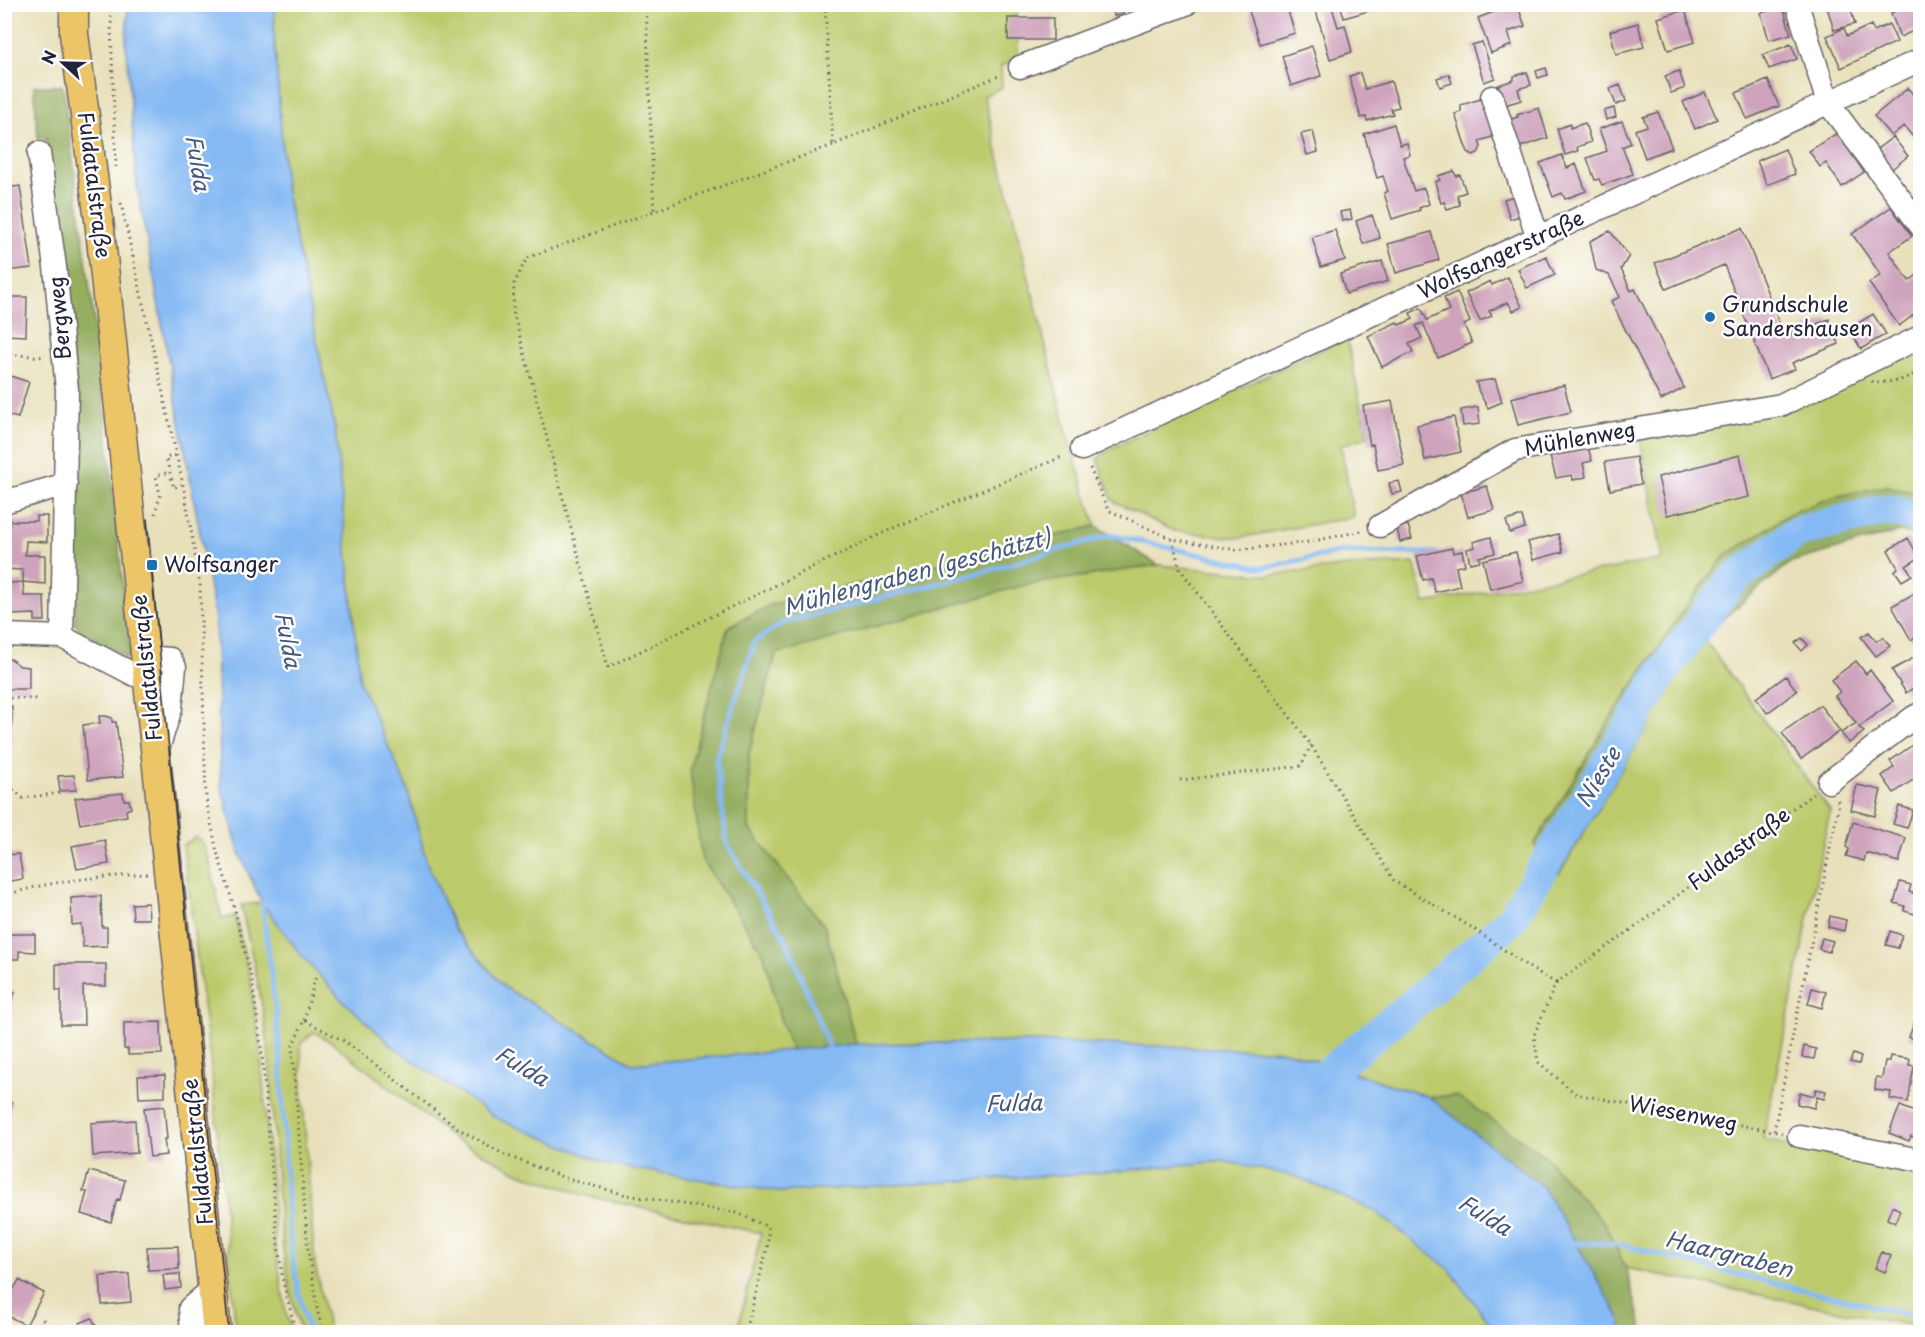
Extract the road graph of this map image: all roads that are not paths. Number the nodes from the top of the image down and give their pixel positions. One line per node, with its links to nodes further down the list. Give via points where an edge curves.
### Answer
1 (74, 4): 18 (main road, Fuldatalstraße, via 74,34 99,220)
2 (1186, 4): 5 (street)
3 (1797, 4): 7 (street)
4 (1920, 60): 7 (street, Wolfsangerstraße)
5 (1020, 67)
6 (1492, 97): 10 (street)
7 (1828, 103): 9 (street); 10 (street, Wolfsangerstraße)
8 (39, 153): 13 (street, Bergweg, via 67,390)
9 (1920, 225)
10 (1538, 238): 12 (street, Wolfsangerstraße)
11 (1920, 337): 15 (street, Mühlenweg, via 1782,405 1515,450)
12 (1082, 449)
13 (66, 484): 14 (street); 17 (street, Bergweg)
14 (4, 502)
15 (1380, 526)
16 (4, 635): 17 (street)
17 (62, 638): 18 (street, via 135,675)
18 (147, 666): 23 (main road, Fuldatalstraße)
19 (1920, 714): 20 (street)
20 (1829, 782)
21 (1799, 1136): 22 (street)
22 (1920, 1160)
23 (212, 1289): 24 (street, via 190,1308); 25 (main road, Fuldatalstraße)
24 (192, 1332)
25 (217, 1332)

